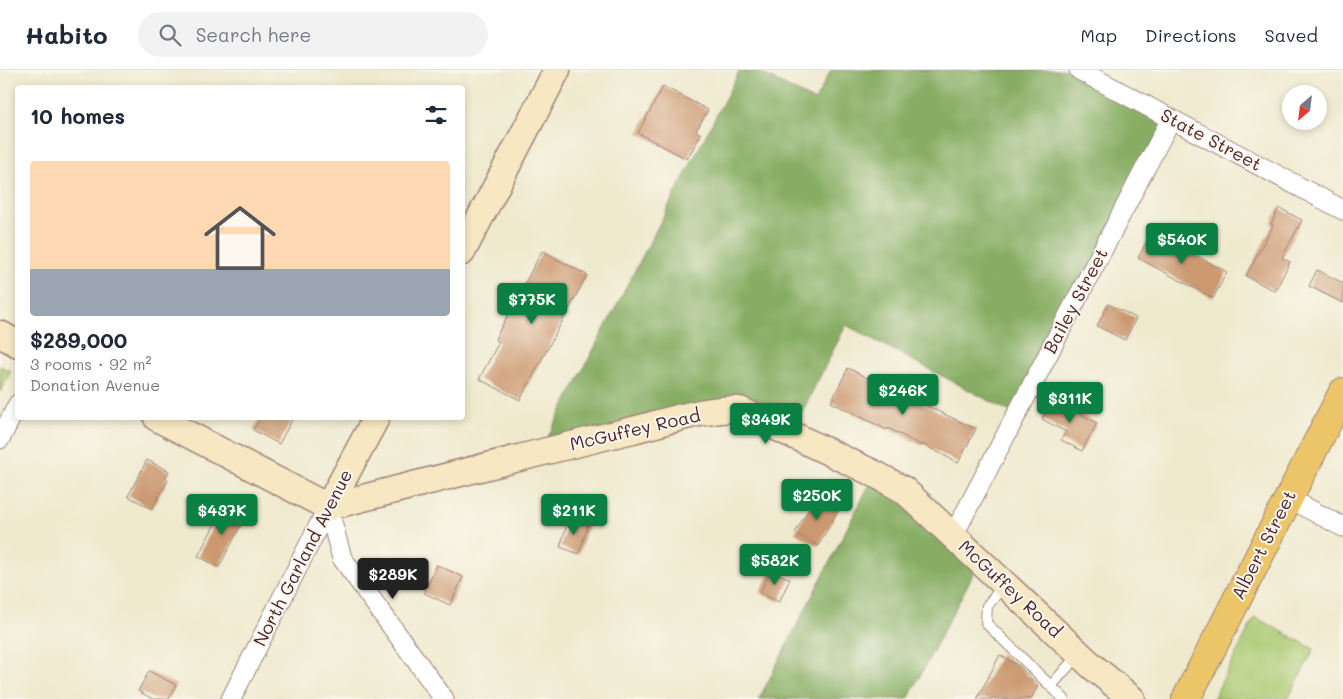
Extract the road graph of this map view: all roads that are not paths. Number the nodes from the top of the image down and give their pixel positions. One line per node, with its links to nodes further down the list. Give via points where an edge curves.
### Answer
1 (557, 70): 5 (street)
2 (1079, 70): 3 (street, State Street)
3 (1171, 118): 4 (street, State Street); 16 (street, Bailey Street)
4 (1343, 210)
5 (465, 246)
6 (0, 334): 7 (street)
7 (15, 342)
8 (1343, 392): 13 (main road, Albert Street)
9 (15, 410): 12 (street)
10 (161, 420): 14 (street)
11 (375, 420): 14 (street, North Garland Avenue)
12 (0, 438)
13 (1288, 498): 15 (street); 24 (main road, Albert Street)
14 (328, 507): 16 (street, McGuffey Road, via 728,408 740,410 904,490); 21 (street, North Garland Avenue); 22 (street, via 342,558)
15 (1343, 527)
16 (953, 536): 17 (street, McGuffey Road)
17 (1005, 584): 18 (street, McGuffey Road); 19 (lane, via 986,606 986,623)
18 (1080, 654): 19 (lane); 20 (street, McGuffey Road)
19 (1051, 686): 23 (lane)
20 (1122, 696)
21 (230, 699)
22 (444, 699)
23 (1064, 699)
24 (1186, 699)

